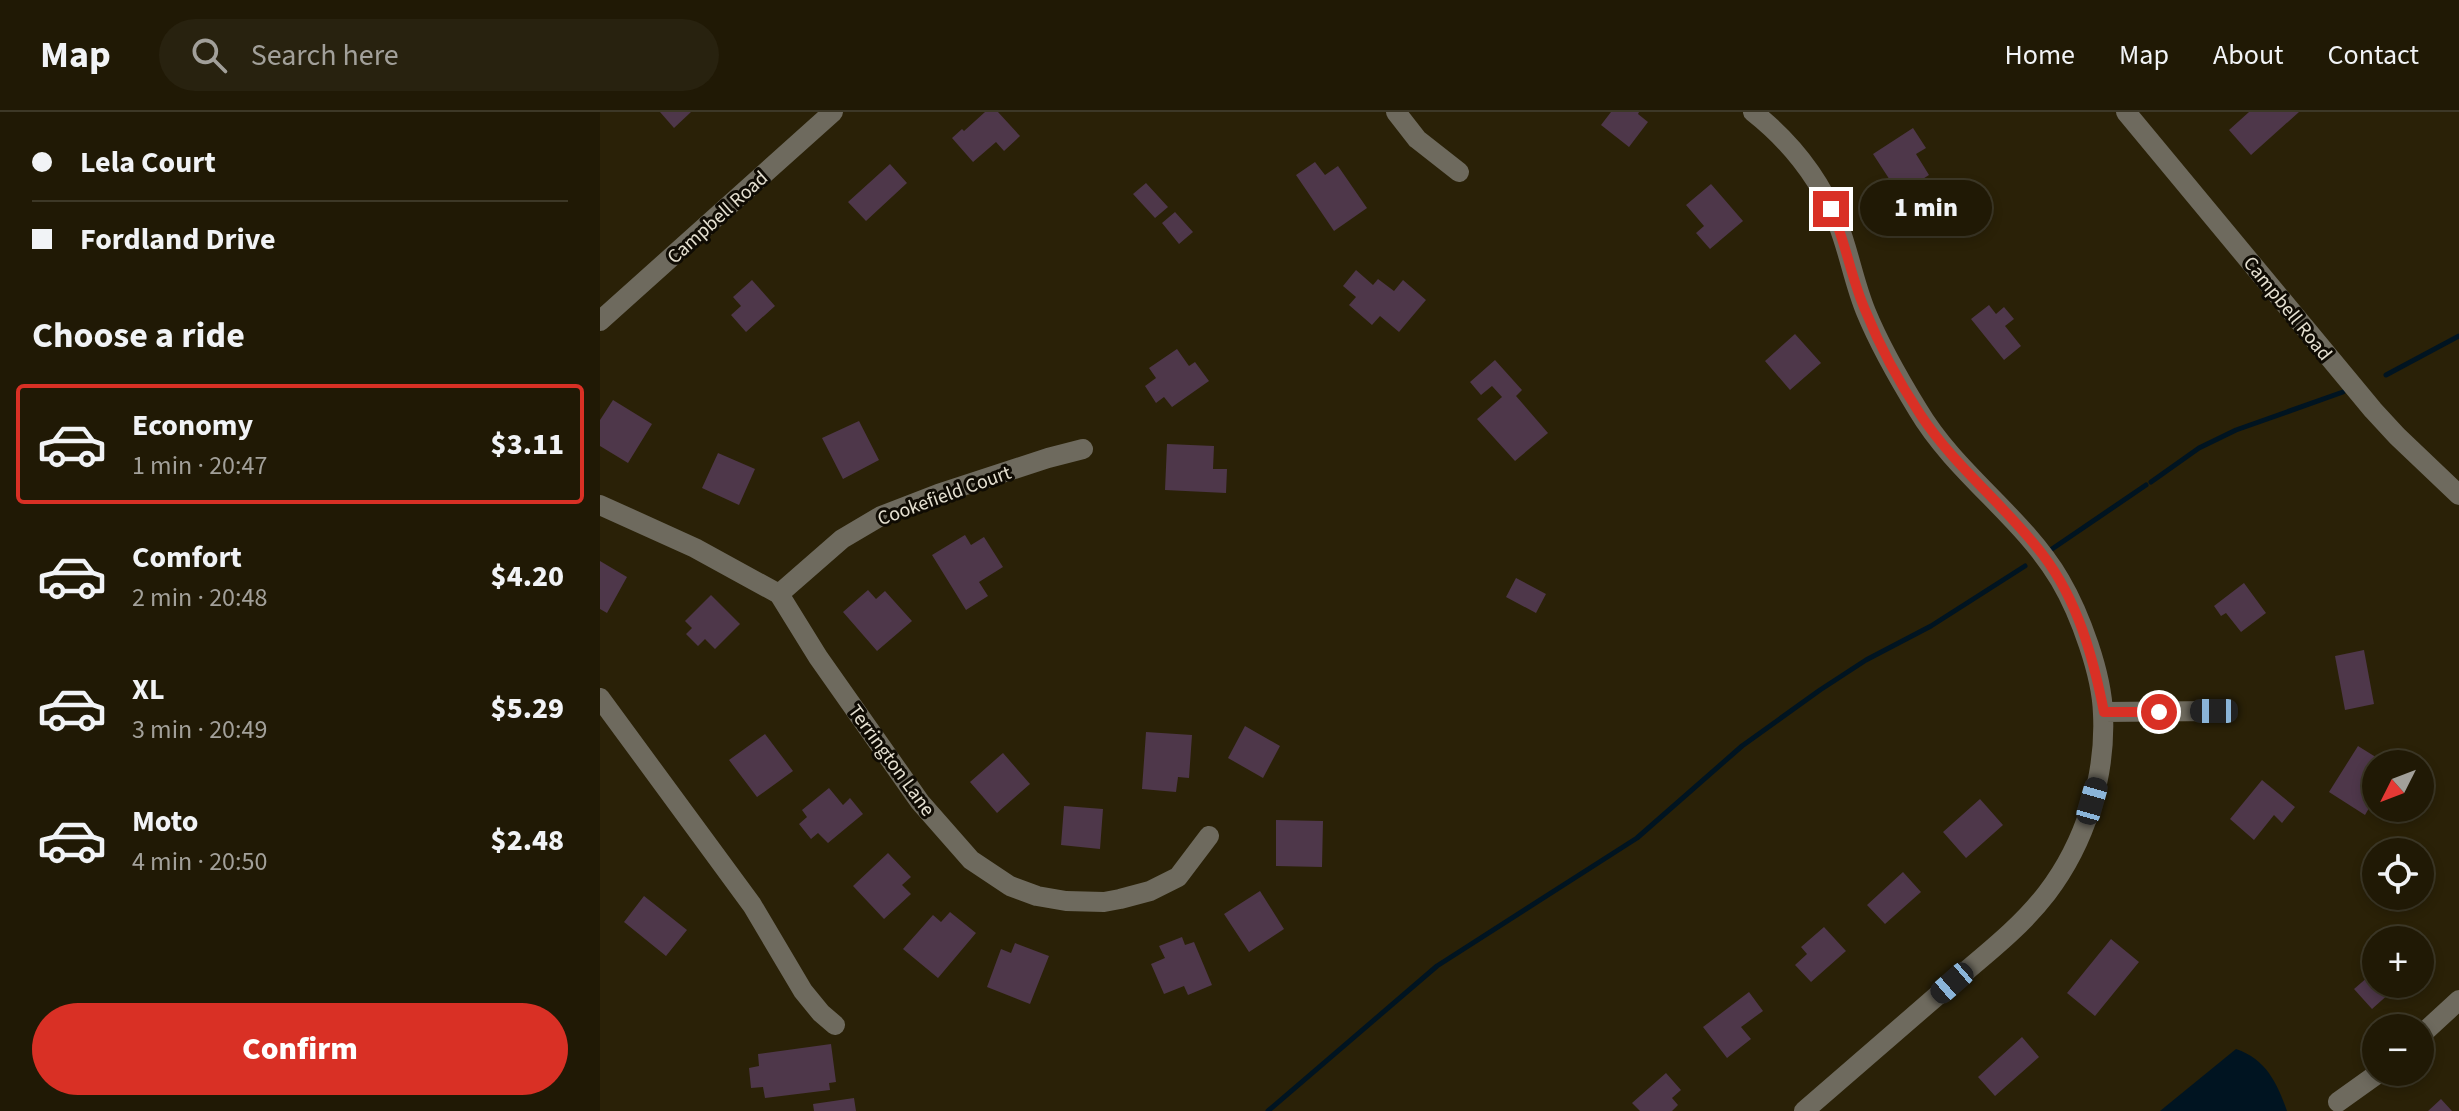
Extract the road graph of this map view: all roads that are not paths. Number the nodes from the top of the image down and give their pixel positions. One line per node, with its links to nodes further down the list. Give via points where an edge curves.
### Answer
1 (833, 112): 6 (street, Campbell Road)
2 (1396, 112): 5 (street, via 1417,139)
3 (1753, 112): 13 (street, via 1787,142 1824,193 1865,311 1920,414 2060,580 2087,642)
4 (2126, 112): 8 (street, Campbell Road, via 2373,410)
5 (1459, 172)
6 (600, 321)
7 (1083, 449): 10 (street, Cookefield Court, via 881,516 842,539)
8 (2459, 495)
9 (600, 505): 10 (street, Terrington Lane)
10 (779, 594): 14 (street, Terrington Lane, via 920,802 971,860 999,879 1037,896 1066,901 1120,899 1178,877)
11 (600, 698): 17 (street, via 752,905 803,991)
12 (2214, 711): 13 (street)
13 (2104, 712): 20 (street, via 2097,782 2086,820 2047,894 2014,929)
14 (1209, 836)
15 (2459, 1000): 16 (street)
16 (2434, 1023)
17 (835, 1025)
18 (2362, 1085): 19 (street)
19 (2338, 1102)
20 (1804, 1111)

